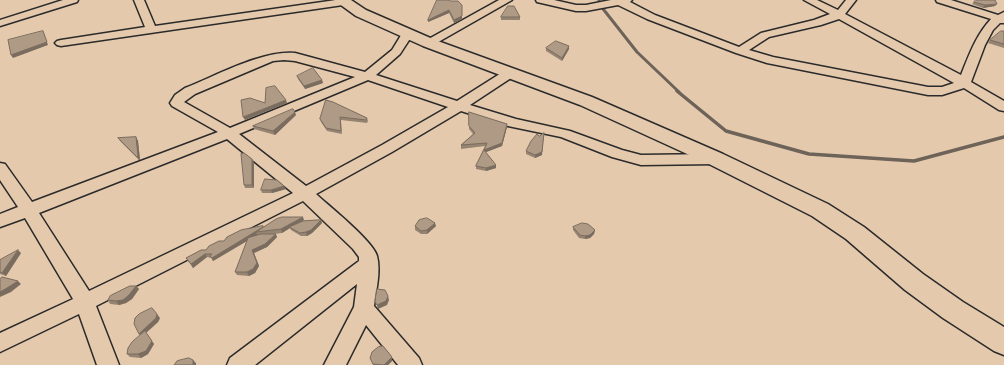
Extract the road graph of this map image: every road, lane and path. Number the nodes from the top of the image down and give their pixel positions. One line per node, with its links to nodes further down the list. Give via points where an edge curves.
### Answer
1 (73, 0): 13 (street)
2 (140, 0): 14 (street)
3 (506, 0): 17 (street)
4 (541, 0): 10 (street, via 576,8)
5 (809, 0): 11 (street)
6 (851, 0): 11 (street)
7 (940, 0): 12 (street)
8 (342, 1): 14 (street); 15 (main road, via 361,13)
9 (624, 1): 10 (street); 18 (street, via 651,17)
10 (597, 3)
11 (839, 15): 18 (street, via 765,35); 21 (street)
12 (1002, 18): 21 (street, via 986,30)
13 (0, 23)
14 (151, 29): 16 (street)
15 (407, 34): 17 (main road); 20 (street, via 396,52)
16 (61, 43)
17 (429, 44): 19 (main road)
18 (740, 52): 21 (street, via 928,91 951,89)
19 (510, 73): 22 (street); 25 (main road, via 586,101)
20 (367, 76): 22 (street); 24 (street); 24 (street, via 284,56 252,65 190,91 180,98 177,104)
21 (964, 83): 23 (street)
22 (459, 107): 25 (street, via 513,123 565,134 629,158); 27 (street)
23 (1004, 107)
24 (230, 133): 27 (street); 28 (street)
25 (716, 159): 33 (main road, via 820,210 855,233 914,282 953,310)
26 (0, 168): 28 (street)
27 (305, 194): 30 (street, via 359,244 368,255); 31 (street)
28 (28, 209): 29 (street); 31 (street)
29 (0, 220)
30 (369, 264): 32 (street); 36 (street)
31 (85, 302): 34 (street); 35 (street)
32 (364, 308): 37 (street); 38 (street)
33 (1004, 342)
34 (0, 343)
35 (108, 365)
36 (238, 365)
37 (335, 365)
38 (411, 365)

